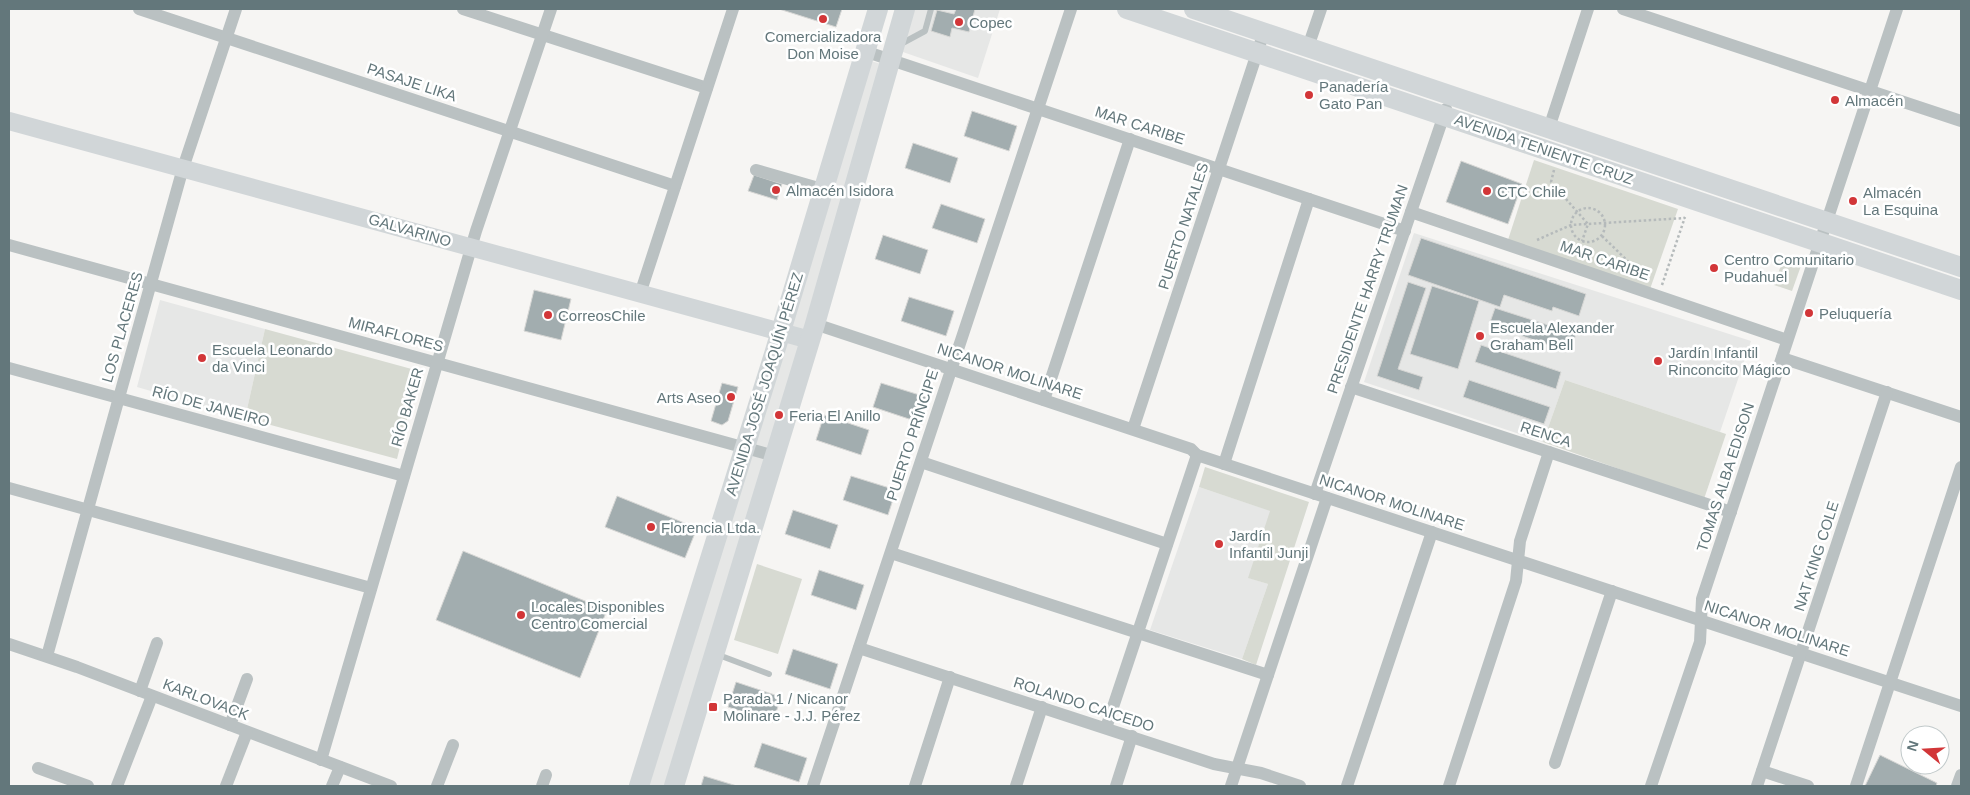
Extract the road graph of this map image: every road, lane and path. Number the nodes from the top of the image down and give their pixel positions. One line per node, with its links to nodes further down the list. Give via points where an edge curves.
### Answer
1 (139, 9): 18 (street, PASAJE LIKA)
2 (236, 9): 18 (street, LOS PLACERES)
3 (463, 9): 17 (street)
4 (551, 9): 17 (street, RÍO BAKER)
5 (733, 9): 23 (street)
6 (878, 9): 20 (main road, AVENIDA JOSÉ JOAQUÍN PÉREZ)
7 (905, 9): 22 (main road, AVENIDA JOSÉ JOAQUÍN PÉREZ)
8 (931, 9): 22 (lane, via 932,18 925,31)
9 (1071, 9): 26 (street, PUERTO PRÍNCIPE)
10 (1127, 9): 21 (main road, AVENIDA TENIENTE CRUZ)
11 (1194, 9): 16 (main road, AVENIDA TENIENTE CRUZ)
12 (1321, 9): 19 (street)
13 (1588, 9): 30 (street)
14 (1623, 9): 24 (street)
15 (1897, 9): 24 (street, TOMAS ALBA EDISON)
16 (1264, 32): 19 (main road, AVENIDA TENIENTE CRUZ); 21 (street, PUERTO NATALES)
17 (542, 34): 23 (street); 31 (street, RÍO BAKER)
18 (226, 38): 31 (street, PASAJE LIKA); 34 (street, LOS PLACERES)
19 (1308, 47): 25 (main road, AVENIDA TENIENTE CRUZ)
20 (864, 51): 22 (street, MAR CARIBE); 38 (main road, AVENIDA JOSÉ JOAQUÍN PÉREZ)
21 (1257, 53): 27 (main road, AVENIDA TENIENTE CRUZ); 35 (street, PUERTO NATALES)
22 (892, 54): 26 (street, MAR CARIBE); 61 (main road, AVENIDA JOSÉ JOAQUÍN PÉREZ)
23 (707, 88): 37 (street)
24 (1870, 91): 29 (street); 44 (street, TOMAS ALBA EDISON)
25 (1451, 95): 27 (street, PRESIDENTE HARRY TRUMAN); 30 (main road, AVENIDA TENIENTE CRUZ)
26 (1038, 108): 32 (street, MAR CARIBE); 66 (street, PUERTO PRÍNCIPE)
27 (1444, 116): 33 (main road, AVENIDA TENIENTE CRUZ); 41 (street, PRESIDENTE HARRY TRUMAN)
28 (9, 121): 34 (street, GALVARINO)
29 (1961, 121)
30 (1549, 128): 44 (main road, AVENIDA TENIENTE CRUZ)
31 (510, 132): 37 (street, PASAJE LIKA); 53 (street, RÍO BAKER)
32 (1130, 139): 35 (street, MAR CARIBE); 70 (street)
33 (1557, 154): 40 (main road, AVENIDA TENIENTE CRUZ); 42 (path, via 1551,182)
34 (183, 168): 53 (street, GALVARINO); 56 (street, LOS PLACERES)
35 (1219, 169): 39 (street, MAR CARIBE); 72 (street, PUERTO NATALES)
36 (756, 170): 38 (street)
37 (675, 186): 58 (street)
38 (822, 189): 60 (main road, AVENIDA JOSÉ JOAQUÍN PÉREZ)
39 (1309, 199): 48 (street, MAR CARIBE); 78 (street)
40 (1691, 199): 43 (path); 51 (main road, AVENIDA TENIENTE CRUZ)
41 (1411, 212): 48 (street, PRESIDENTE HARRY TRUMAN); 54 (street, MAR CARIBE)
42 (1576, 212): 45 (path, via 1592,208 1602,214); 46 (path); 47 (path)
43 (1685, 218): 45 (path); 59 (path)
44 (1826, 222): 51 (street, TOMAS ALBA EDISON); 55 (main road, AVENIDA TENIENTE CRUZ)
45 (1605, 223): 46 (path); 49 (path)
46 (1588, 224): 47 (path); 50 (path)
47 (1571, 225): 50 (path, via 1573,234); 54 (path)
48 (1405, 230): 67 (street, PRESIDENTE HARRY TRUMAN)
49 (1602, 236): 50 (path, via 1593,242); 59 (path)
50 (1582, 241)
51 (1820, 242): 57 (main road, AVENIDA TENIENTE CRUZ); 62 (street, TOMAS ALBA EDISON)
52 (9, 245): 56 (street, MIRAFLORES)
53 (471, 248): 58 (street, GALVARINO); 64 (street, RÍO BAKER)
54 (1521, 249): 59 (street, MAR CARIBE)
55 (1961, 267)
56 (151, 284): 64 (street, MIRAFLORES); 69 (street, LOS PLACERES)
57 (1961, 290)
58 (640, 294): 60 (street, GALVARINO)
59 (1659, 294): 62 (street, MAR CARIBE)
60 (781, 331): 61 (street, GALVARINO); 73 (main road, AVENIDA JOSÉ JOAQUÍN PÉREZ)
61 (813, 332): 66 (street, NICANOR MOLINARE); 76 (main road, AVENIDA JOSÉ JOAQUÍN PÉREZ)
62 (1787, 340): 63 (street, TOMAS ALBA EDISON)
63 (1782, 358): 68 (street); 84 (street, TOMAS ALBA EDISON)
64 (437, 362): 73 (street, MIRAFLORES); 80 (street, RÍO BAKER)
65 (9, 368): 69 (street, RÍO DE JANEIRO)
66 (951, 369): 70 (street, NICANOR MOLINARE); 77 (street, PUERTO PRÍNCIPE)
67 (1351, 387): 74 (street, RENCA); 82 (street, PRESIDENTE HARRY TRUMAN)
68 (1887, 392): 71 (street); 99 (street, NAT KING COLE)
69 (119, 398): 80 (street, RÍO DE JANEIRO); 83 (street, LOS PLACERES)
70 (1044, 400): 72 (street, NICANOR MOLINARE)
71 (1961, 417)
72 (1133, 430): 75 (street, NICANOR MOLINARE, via 1191,449)
73 (745, 446): 76 (street, MIRAFLORES); 91 (main road, AVENIDA JOSÉ JOAQUÍN PÉREZ)
74 (1549, 452): 84 (street, RENCA); 88 (street, via 1520,541)
75 (1197, 455): 78 (street, NICANOR MOLINARE); 86 (street)
76 (775, 456): 92 (main road, AVENIDA JOSÉ JOAQUÍN PÉREZ)
77 (920, 462): 86 (street); 87 (street, PUERTO PRÍNCIPE)
78 (1224, 464): 82 (street, NICANOR MOLINARE)
79 (1961, 467): 105 (street)
80 (404, 476): 89 (street, RÍO BAKER)
81 (9, 488): 83 (street)
82 (1321, 496): 85 (street, NICANOR MOLINARE); 102 (street, PRESIDENTE HARRY TRUMAN)
83 (88, 510): 89 (street); 100 (street, LOS PLACERES)
84 (1731, 512): 93 (street, TOMAS ALBA EDISON, via 1702,599)
85 (1432, 532): 88 (street, NICANOR MOLINARE); 136 (street)
86 (1167, 544): 94 (street)
87 (890, 553): 94 (street); 97 (street, PUERTO PRÍNCIPE)
88 (1518, 560): 90 (street, NICANOR MOLINARE); 137 (street, via 1516,581)
89 (371, 588): 115 (street, RÍO BAKER)
90 (1612, 592): 93 (street, NICANOR MOLINARE); 116 (street)
91 (697, 596): 92 (main road); 128 (main road, AVENIDA JOSÉ JOAQUÍN PÉREZ)
92 (729, 606): 98 (main road, AVENIDA JOSÉ JOAQUÍN PÉREZ)
93 (1701, 621): 99 (street, NICANOR MOLINARE); 138 (street, TOMAS ALBA EDISON, via 1700,642)
94 (1138, 633): 102 (street); 111 (street)
95 (157, 643): 106 (street)
96 (9, 644): 100 (street, KARLOVACK)
97 (859, 648): 103 (street, ROLANDO CAICEDO); 130 (street, PUERTO PRÍNCIPE)
98 (715, 653): 101 (lane); 129 (main road, AVENIDA JOSÉ JOAQUÍN PÉREZ)
99 (1801, 654): 105 (street, NICANOR MOLINARE); 120 (street, NAT KING COLE)
100 (47, 656): 106 (street, KARLOVACK)
101 (769, 674)
102 (1268, 675): 119 (street, PRESIDENTE HARRY TRUMAN)
103 (950, 677): 109 (street, ROLANDO CAICEDO); 131 (street)
104 (247, 679): 110 (street)
105 (1890, 683): 108 (street, NICANOR MOLINARE); 141 (street)
106 (140, 691): 107 (street, KARLOVACK)
107 (152, 696): 110 (street, KARLOVACK); 123 (street)
108 (1961, 706)
109 (1042, 707): 111 (street, ROLANDO CAICEDO); 132 (street)
110 (230, 725): 112 (street, KARLOVACK)
111 (1106, 728): 113 (street, ROLANDO CAICEDO)
112 (247, 732): 115 (street, KARLOVACK); 124 (street)
113 (1132, 736): 119 (street, ROLANDO CAICEDO, via 1214,764); 133 (street)
114 (453, 745): 127 (street)
115 (321, 760): 117 (street, KARLOVACK)
116 (1555, 763)
117 (340, 767): 125 (street); 126 (street, KARLOVACK)
118 (38, 768): 122 (street)
119 (1237, 768): 134 (street, PRESIDENTE HARRY TRUMAN); 135 (street, ROLANDO CAICEDO)
120 (1762, 771): 139 (street, NAT KING COLE); 140 (street)
121 (1961, 775): 142 (street)
122 (88, 786)
123 (117, 786)
124 (226, 786)
125 (332, 786)
126 (391, 786)
127 (437, 786)
128 (639, 786)
129 (674, 786)
130 (813, 786)
131 (915, 786)
132 (1016, 786)
133 (1116, 786)
134 (1232, 786)
135 (1300, 786)
136 (1347, 786)
137 (1449, 786)
138 (1651, 786)
139 (1757, 786)
140 (1808, 786)
141 (1856, 786)
142 (1958, 786)

